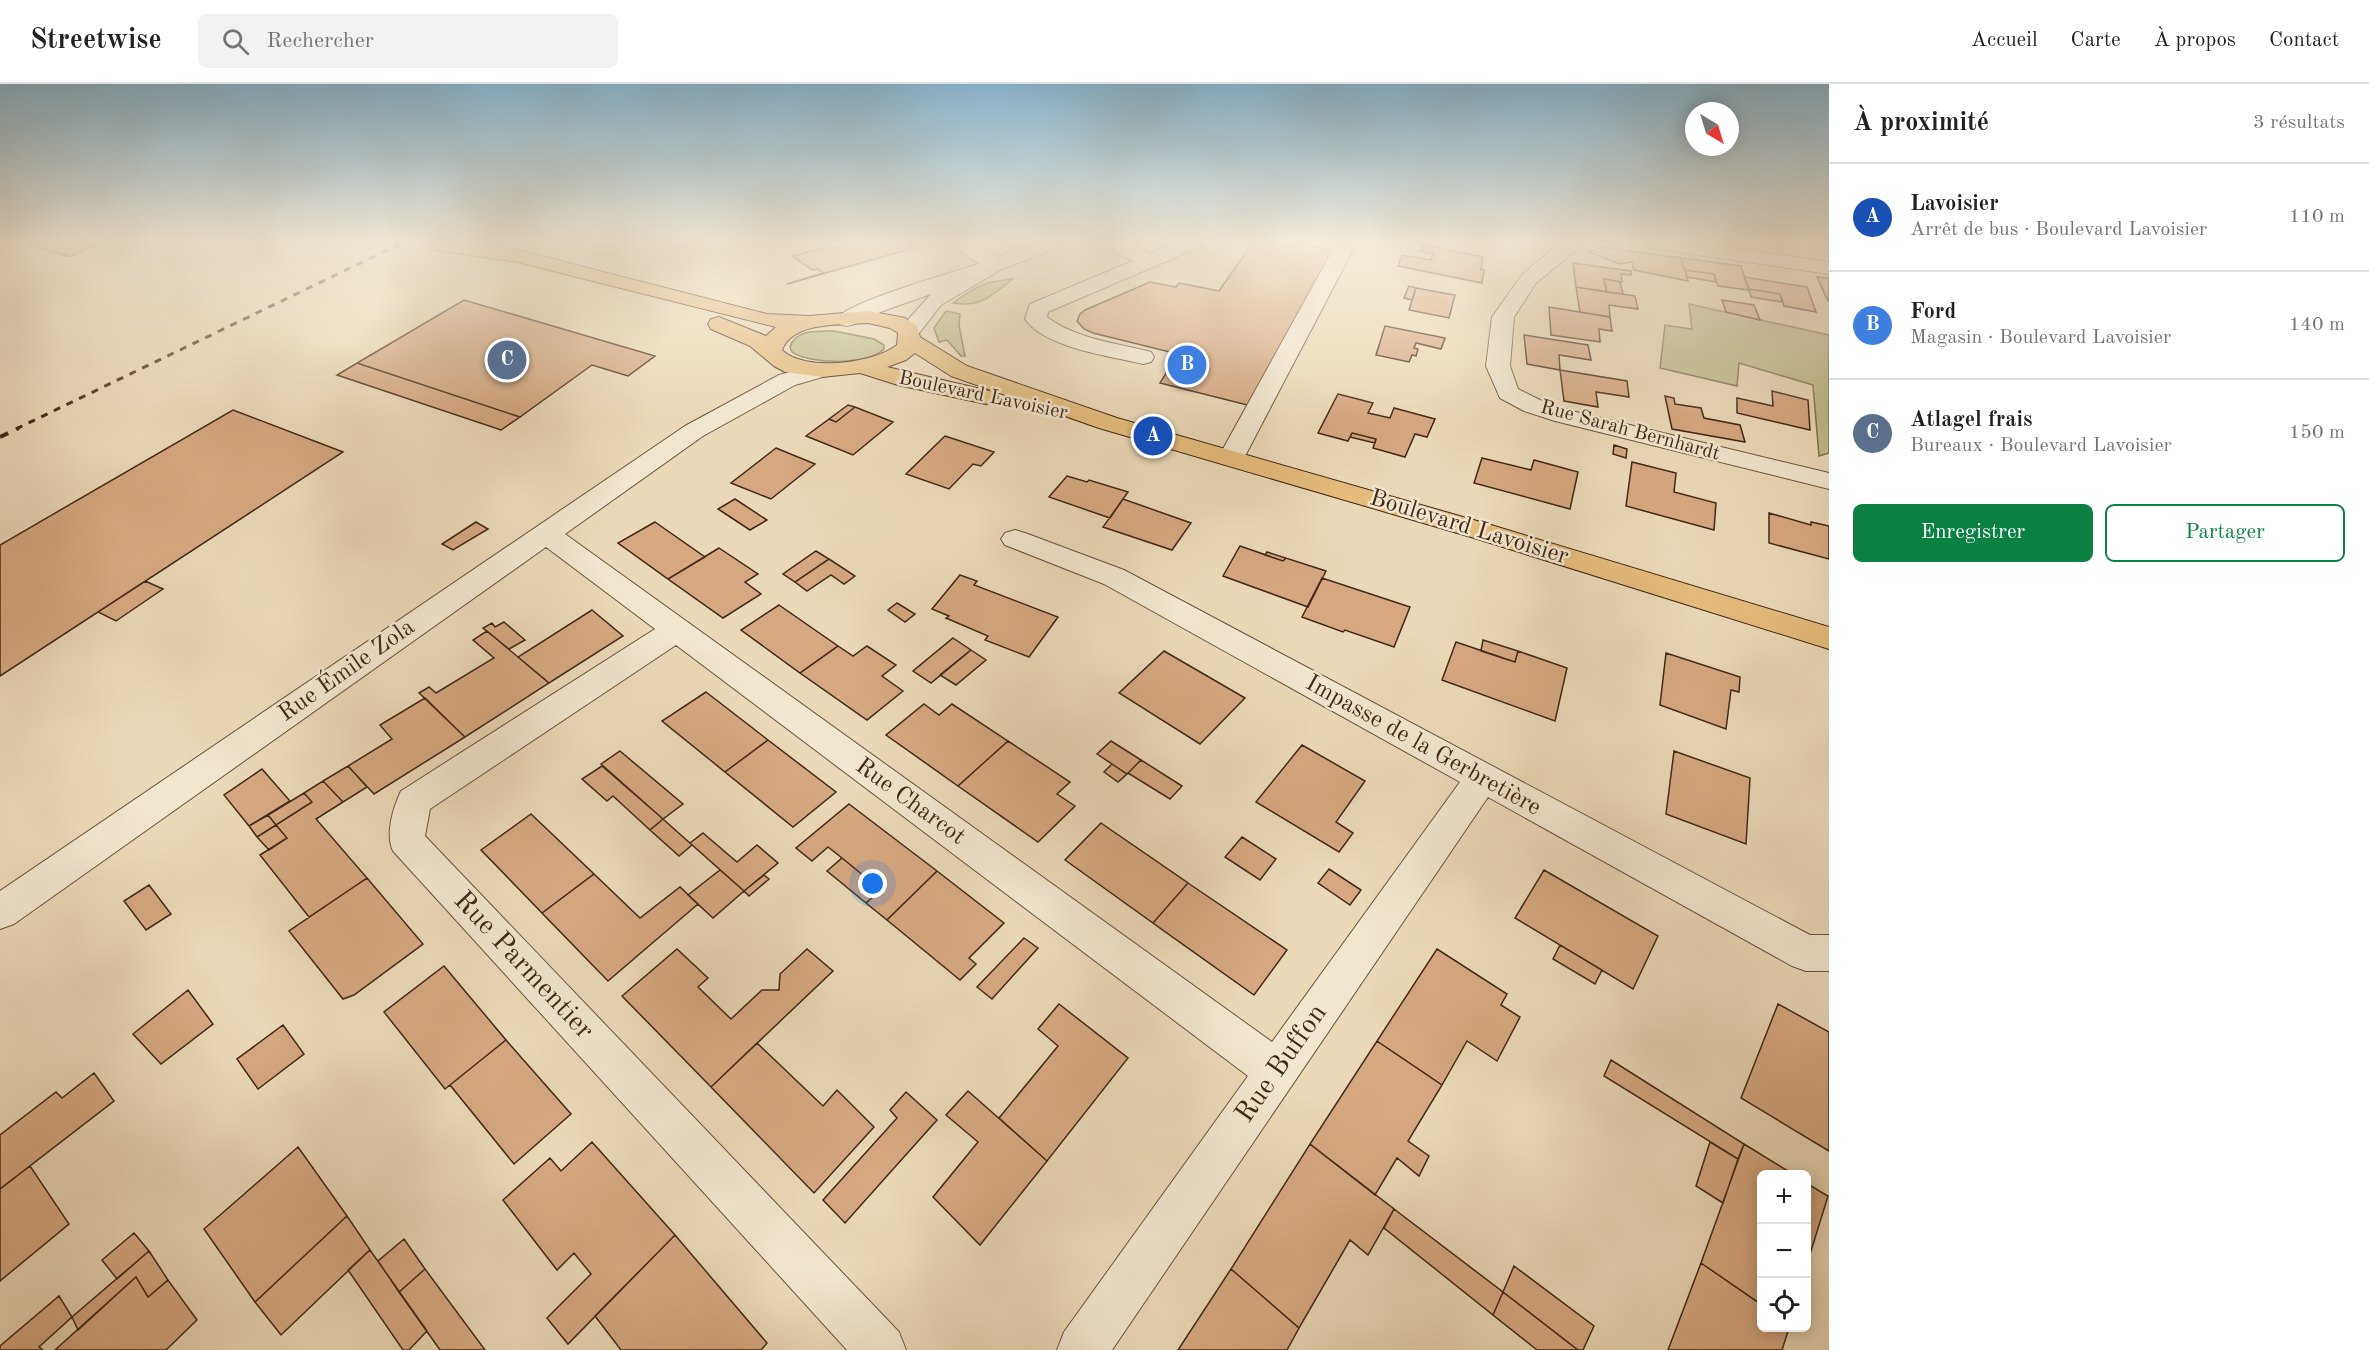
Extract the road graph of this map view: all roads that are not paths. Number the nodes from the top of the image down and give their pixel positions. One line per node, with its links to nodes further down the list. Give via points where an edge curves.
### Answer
1 (635, 301): 11 (main road, Boulevard Lavoisier, via 724,325)
2 (693, 301): 9 (main road, Boulevard Lavoisier, via 767,320)
3 (889, 301): 8 (street)
4 (934, 301): 10 (street)
5 (1053, 301): 12 (street, via 1038,309 1036,319 1045,328)
6 (1315, 301): 17 (street)
7 (1514, 301): 18 (street, Rue Sarah Bernhardt, via 1503,317 1498,366 1508,393 1564,416)
8 (847, 319): 9 (main road, Boulevard Lavoisier); 10 (main road, Boulevard Lavoisier, via 882,319 897,323)
9 (812, 323): 11 (main road, Boulevard Lavoisier, via 788,329 776,338)
10 (909, 335): 13 (main road, Boulevard Lavoisier, via 906,349 894,358); 15 (main road, Boulevard Lavoisier, via 959,371)
11 (775, 355): 14 (main road, Boulevard Lavoisier, via 800,368); 16 (street, Rue Émile Zola)
12 (1143, 357)
13 (859, 366): 14 (main road, Boulevard Lavoisier); 15 (main road, Boulevard Lavoisier)
14 (818, 370): 16 (street, Rue Émile Zola, via 787,380)
15 (1108, 423): 17 (main road, Boulevard Lavoisier)
16 (694, 431): 19 (street, Rue Émile Zola)
17 (1231, 458): 22 (main road, Boulevard Lavoisier)
18 (1829, 481)
19 (545, 533): 21 (street, Rue Charcot); 24 (street, Rue Émile Zola)
20 (1016, 539): 23 (street, Impasse de la Gerbretière, via 1114,577)
21 (676, 630): 26 (street, Rue Charcot); 27 (street, Rue Parmentier, via 414,801 406,840)
22 (1829, 638)
23 (1482, 778): 25 (street, Impasse de la Gerbretière, via 1806,953); 26 (street, Rue Buffon)
24 (0, 912)
25 (1829, 953)
26 (1276, 1071): 28 (street, Rue Buffon)
27 (881, 1350)
28 (1082, 1350)

